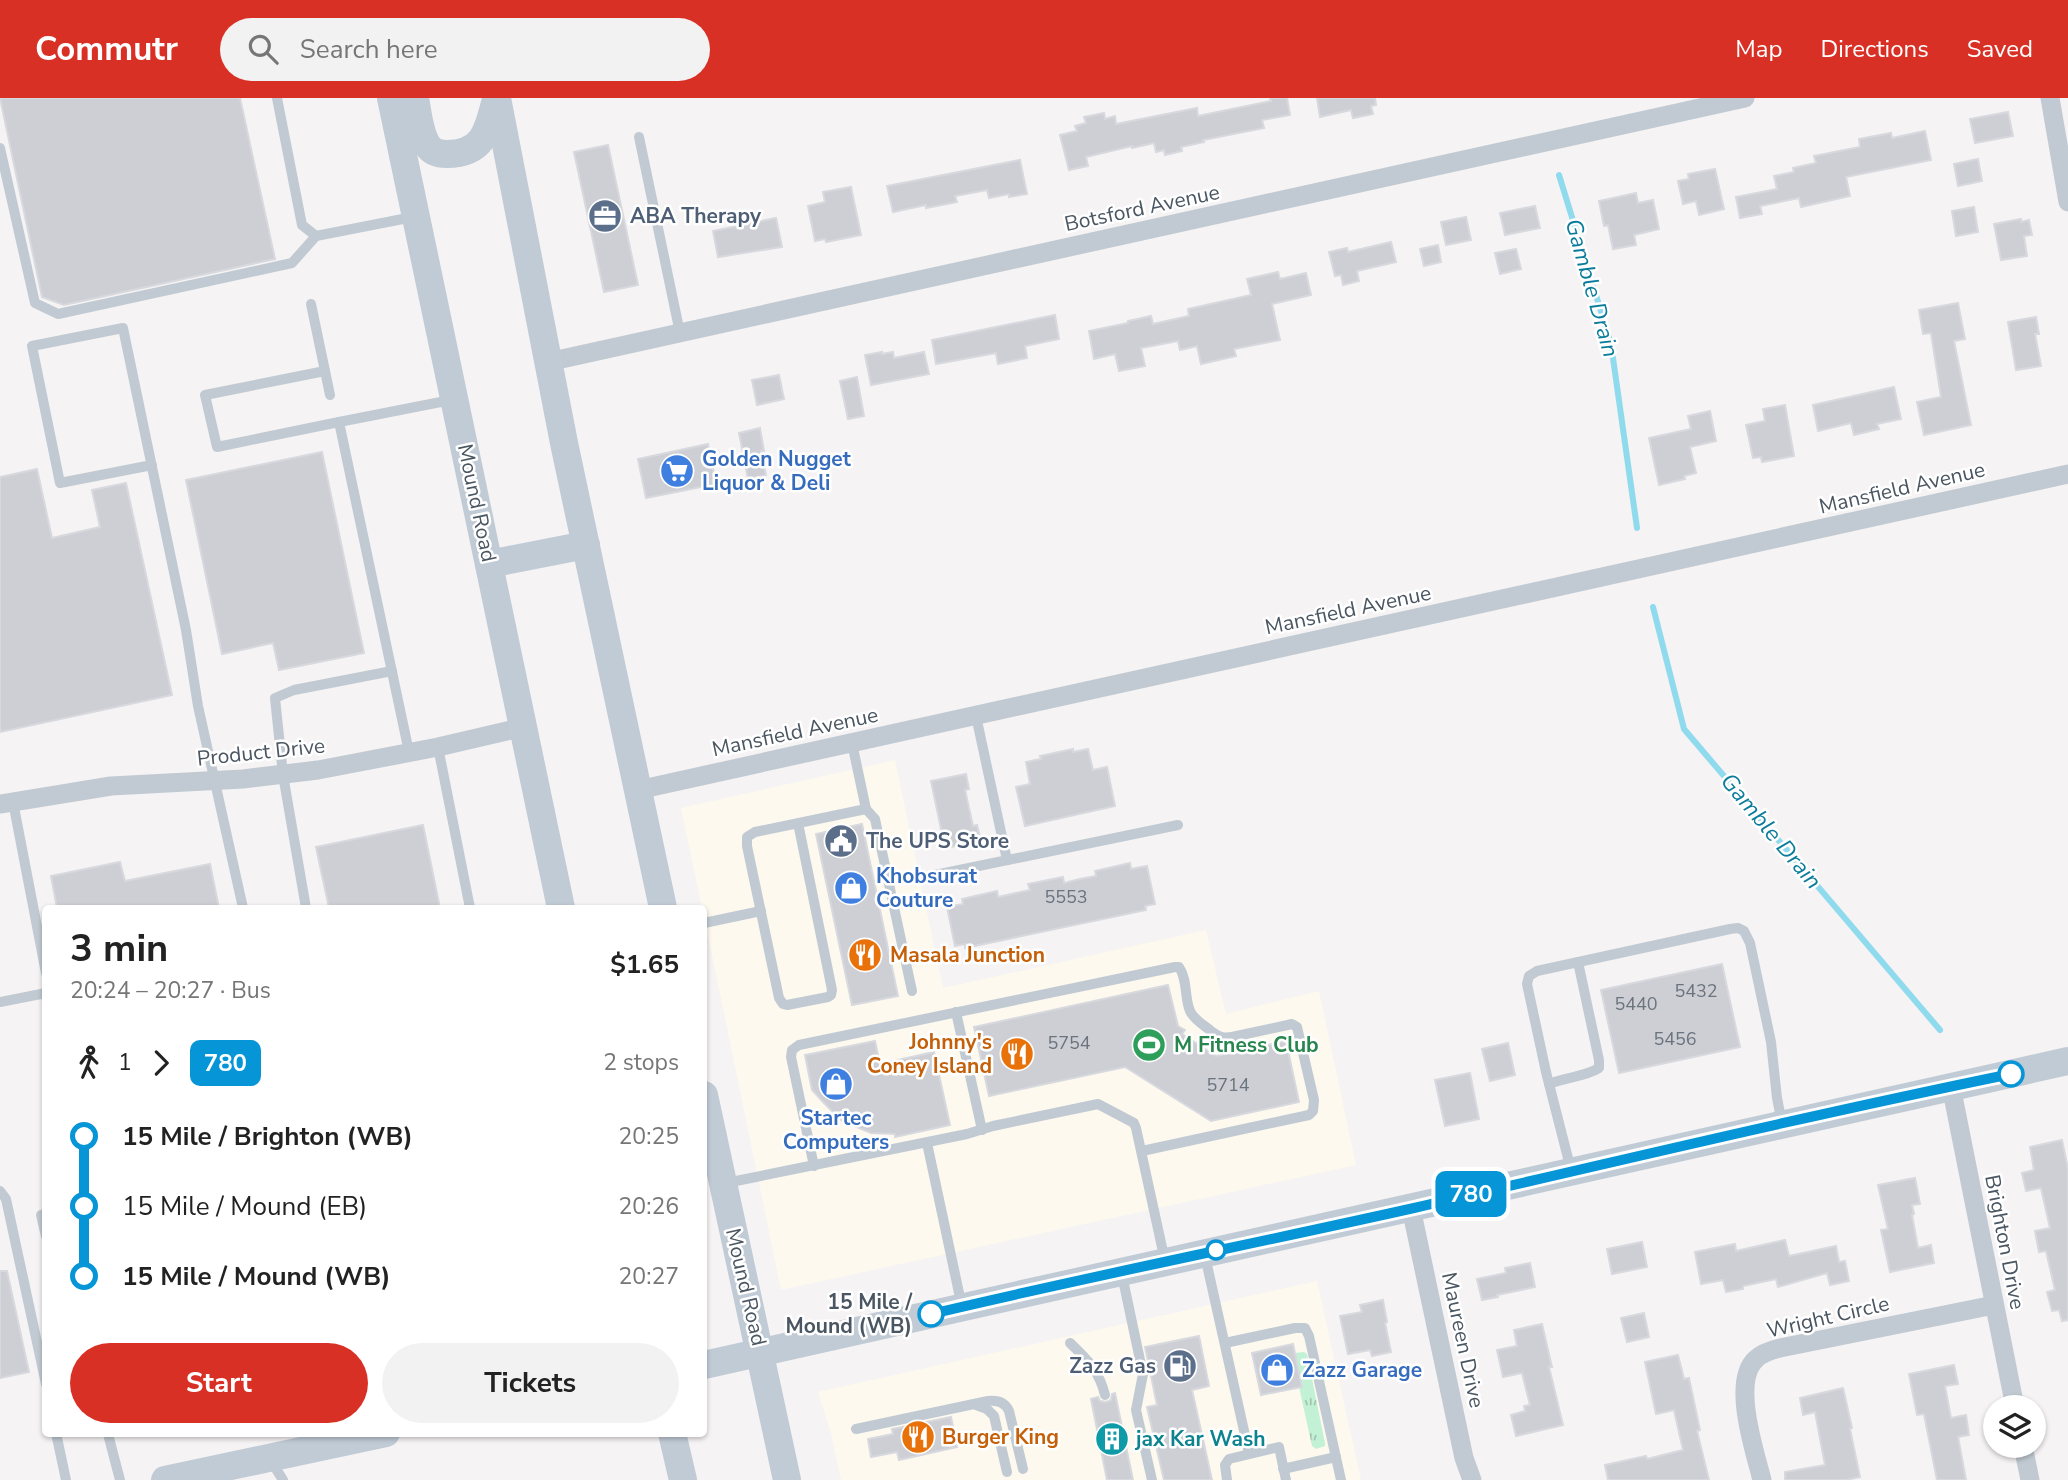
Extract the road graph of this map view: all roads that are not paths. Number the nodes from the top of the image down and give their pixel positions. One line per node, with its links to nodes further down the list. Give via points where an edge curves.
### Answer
1 (277, 98): 11 (lane, via 302,225)
2 (391, 98): 10 (main road, Mound Road)
3 (415, 98): 4 (main road, via 423,136 429,149 439,154 468,151 479,144)
4 (496, 98): 14 (main road)
5 (1745, 98): 13 (street, Botsford Avenue)
6 (2050, 98): 9 (street)
7 (639, 137): 13 (lane)
8 (0, 148): 11 (lane, via 35,303 58,314 292,263)
9 (2068, 202)
10 (416, 216): 11 (lane); 17 (main road, Mound Road)
11 (317, 236)
12 (311, 304): 15 (lane)
13 (680, 333): 14 (street, Botsford Avenue)
14 (548, 362): 21 (main road)
15 (325, 371): 16 (lane); 18 (lane, via 205,395 217,447)
16 (330, 395)
17 (455, 400): 18 (lane); 22 (main road, Mound Road)
18 (339, 422): 23 (lane)
19 (152, 465): 19 (lane, via 123,328 32,346 60,483); 30 (lane)
20 (2068, 474): 24 (street, Mansfield Avenue)
21 (586, 545): 22 (main road); 31 (main road)
22 (489, 564): 25 (main road, Mound Road)
23 (392, 671): 28 (lane); 29 (lane, via 294,690 275,698)
24 (976, 716): 26 (street, Mansfield Avenue); 36 (lane)
25 (524, 727): 27 (street, Product Drive); 41 (main road, Mound Road)
26 (852, 743): 31 (street, Mansfield Avenue); 33 (lane)
27 (438, 747): 28 (street, Product Drive); 40 (lane)
28 (409, 752): 29 (street, Product Drive)
29 (283, 775): 30 (street, Product Drive); 39 (lane)
30 (214, 781): 32 (street, Product Drive, via 111,786); 38 (lane)
31 (638, 790): 42 (main road)
32 (7, 803): 45 (lane)
33 (866, 809): 34 (lane); 47 (lane, via 875,819)
34 (798, 823): 43 (lane, via 747,836); 43 (lane, via 831,995 787,1006 780,1002)
35 (1178, 825): 36 (lane)
36 (1007, 860): 37 (lane)
37 (930, 876)
38 (242, 905)
39 (305, 905)
40 (469, 905)
41 (560, 905)
42 (662, 905)
43 (761, 911): 44 (lane)
44 (707, 922)
45 (42, 956)
46 (1578, 962): 52 (lane, via 1599,1068); 52 (lane, via 1532,972 1527,980); 55 (lane, via 1730,929 1744,931 1771,1042)
47 (912, 991)
48 (42, 994): 49 (lane)
49 (0, 1002)
50 (956, 1012): 56 (lane); 58 (lane, via 1179,967 1190,1010 1219,1036 1292,1024 1297,1027 1314,1100 1309,1115); 59 (lane, via 795,1046 791,1057)
51 (2068, 1060): 53 (main road)
52 (1549, 1084): 60 (lane)
53 (1951, 1086): 55 (main road); 67 (street, Brighton Drive)
54 (707, 1109): 61 (main road, Mound Road)
55 (1782, 1123): 60 (main road)
56 (982, 1130): 57 (lane); 58 (lane, via 1098,1104 1134,1123)
57 (927, 1143): 59 (lane); 68 (lane)
58 (1142, 1151): 65 (lane)
59 (814, 1166): 61 (lane)
60 (1571, 1171): 63 (main road)
61 (723, 1184): 71 (main road, Mound Road)
62 (0, 1191): 73 (lane, via 6,1199)
63 (1411, 1208): 64 (main road); 99 (street, Maureen Drive)
64 (1205, 1252): 65 (main road); 70 (lane)
65 (1165, 1261): 66 (main road)
66 (1121, 1271): 68 (main road); 95 (lane, via 1143,1374 1136,1410)
67 (1994, 1304): 75 (street, Brighton Drive); 100 (street, Wright Circle, via 1780,1348 1754,1360 1744,1393)
68 (962, 1307): 71 (main road)
69 (1070, 1343): 74 (lane, via 1092,1364)
70 (1225, 1343): 82 (lane); 83 (lane, via 1305,1328)
71 (760, 1352): 72 (main road); 94 (main road, Mound Road)
72 (707, 1364)
73 (42, 1366)
74 (1105, 1395)
75 (2013, 1395)
76 (971, 1404): 77 (lane); 86 (lane, via 997,1401 1008,1408); 88 (lane, via 994,1416)
77 (856, 1429)
78 (57, 1437): 91 (lane)
79 (109, 1437): 92 (lane)
80 (360, 1437): 85 (main road, via 307,1445)
81 (673, 1437): 90 (main road)
82 (1250, 1453): 87 (lane, via 1279,1447); 96 (lane, via 1226,1462)
83 (1336, 1457): 87 (lane); 98 (lane)
84 (2025, 1458): 101 (street)
85 (276, 1469): 89 (main road)
86 (1023, 1469)
87 (1283, 1469): 97 (lane)
88 (1007, 1472)
89 (230, 1473): 93 (main road)
90 (684, 1476)
91 (66, 1480)
92 (120, 1480)
93 (165, 1480)
94 (787, 1480)
95 (1152, 1480)
96 (1227, 1480)
97 (1286, 1480)
98 (1341, 1480)
99 (1472, 1480)
100 (1762, 1480)
101 (2030, 1480)

